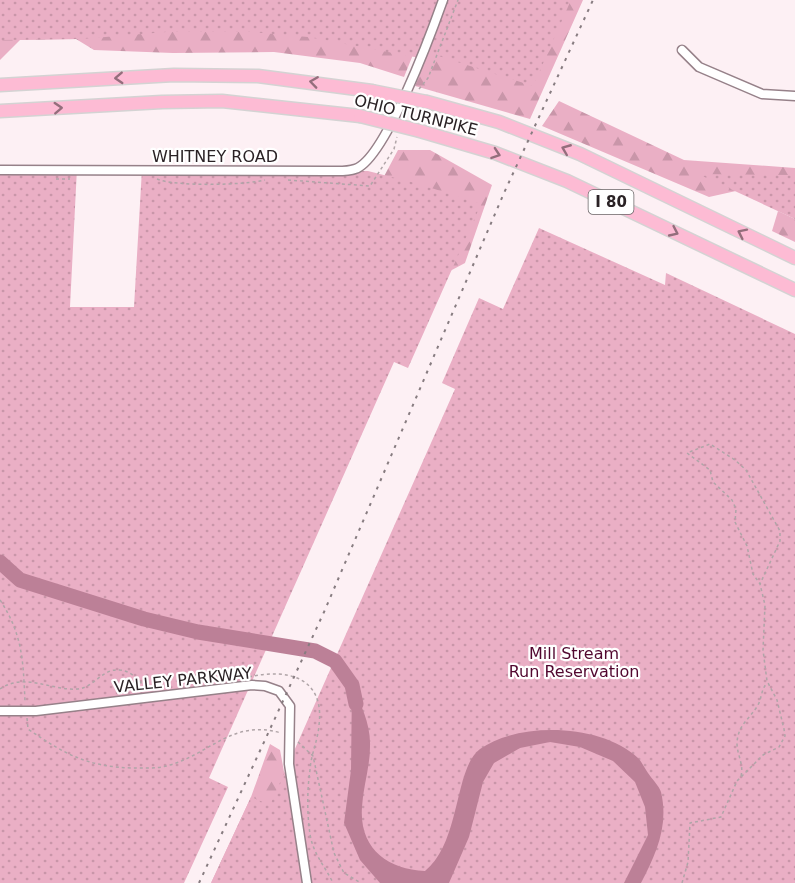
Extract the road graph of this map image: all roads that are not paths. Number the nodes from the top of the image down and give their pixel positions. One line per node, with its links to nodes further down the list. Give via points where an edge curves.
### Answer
1 (443, 0): 6 (street, WHITNEY ROAD, via 398,110 371,155 357,169)
2 (682, 50): 4 (street, via 699,67 762,94)
3 (0, 85): 7 (highway, OHIO TURNPIKE / I 80, one-way to 3, bridge, via 580,154 499,122 427,102 258,76 174,75)
4 (795, 96)
5 (0, 111): 8 (highway, OHIO TURNPIKE / I 80, one-way to 8, bridge, via 222,101 360,116 495,153 567,182)
6 (0, 170)
7 (795, 258)
8 (795, 290)
9 (0, 711): 10 (street, VALLEY PARKWAY, via 231,687 265,686 279,691 290,706 289,764)
10 (307, 883)

